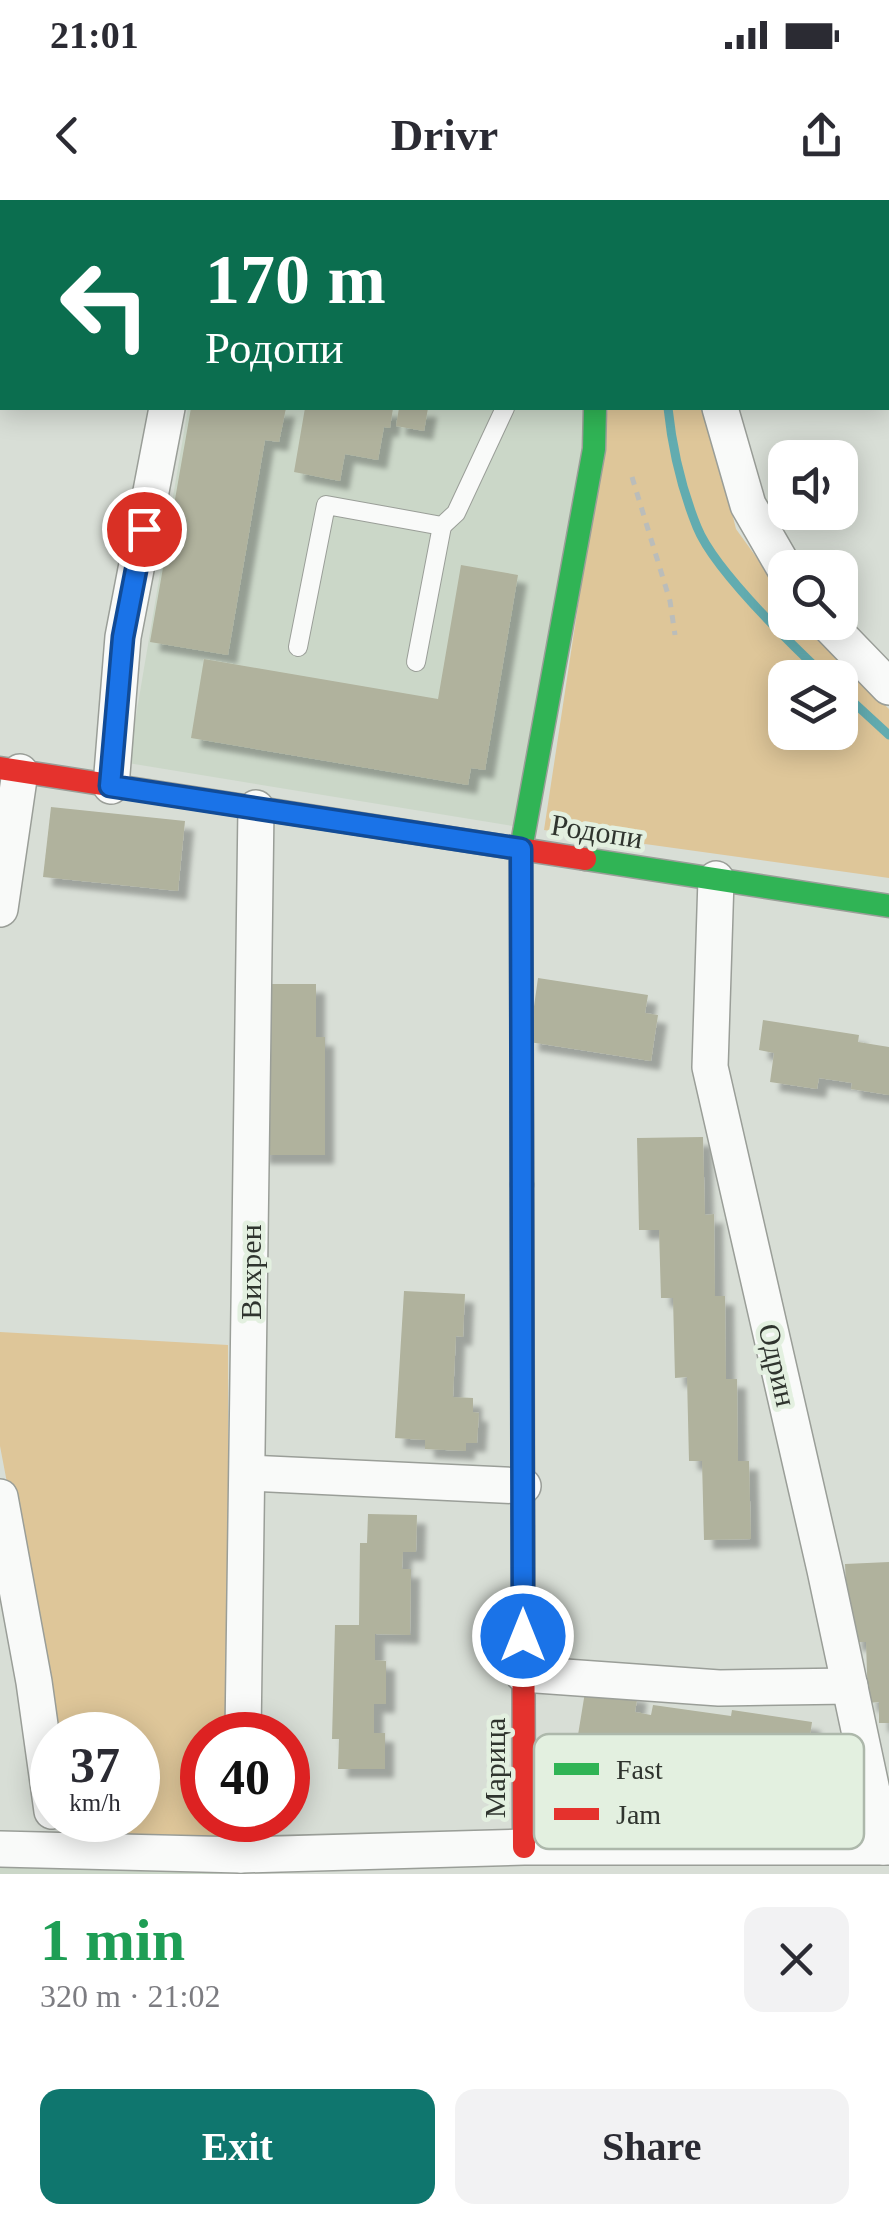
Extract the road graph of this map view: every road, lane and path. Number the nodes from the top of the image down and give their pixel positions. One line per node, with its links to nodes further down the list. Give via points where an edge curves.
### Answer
1 (167, 410): 14 (street, via 123,637)
2 (504, 410): 6 (lane, via 456,513)
3 (596, 410): 16 (street, Марица)
4 (721, 410): 7 (street, via 748,505)
5 (628, 466): 8 (path)
6 (442, 526): 10 (lane, via 326,505); 11 (lane)
7 (774, 550)
8 (675, 634)
9 (843, 640): 12 (street)
10 (298, 647)
11 (416, 662)
12 (889, 687)
13 (10, 770): 14 (street, Родопи); 19 (street)
14 (110, 786): 15 (street, Родопи)
15 (256, 808): 16 (street, Родопи); 20 (street, Вихрен)
16 (521, 849): 17 (street, Родопи); 21 (street, Марица)
17 (716, 880): 18 (street, Родопи); 24 (street, Одрин, via 710,1067)
18 (889, 906)
19 (0, 909)
20 (249, 1473): 21 (street); 26 (street, Вихрен)
21 (523, 1486): 23 (street, Марица)
22 (0, 1497): 25 (street)
23 (524, 1674): 24 (street, via 719,1688); 34 (street, Марица)
24 (850, 1686): 27 (street, Одрин)
25 (38, 1712)
26 (244, 1712)
27 (861, 1734)
28 (864, 1747): 30 (street, Одрин)
29 (241, 1842): 35 (street)
30 (887, 1847)
31 (0, 1848): 32 (street)
32 (58, 1849): 35 (street)
33 (783, 1849): 34 (street)
34 (522, 1854): 35 (street)
35 (241, 1855)

